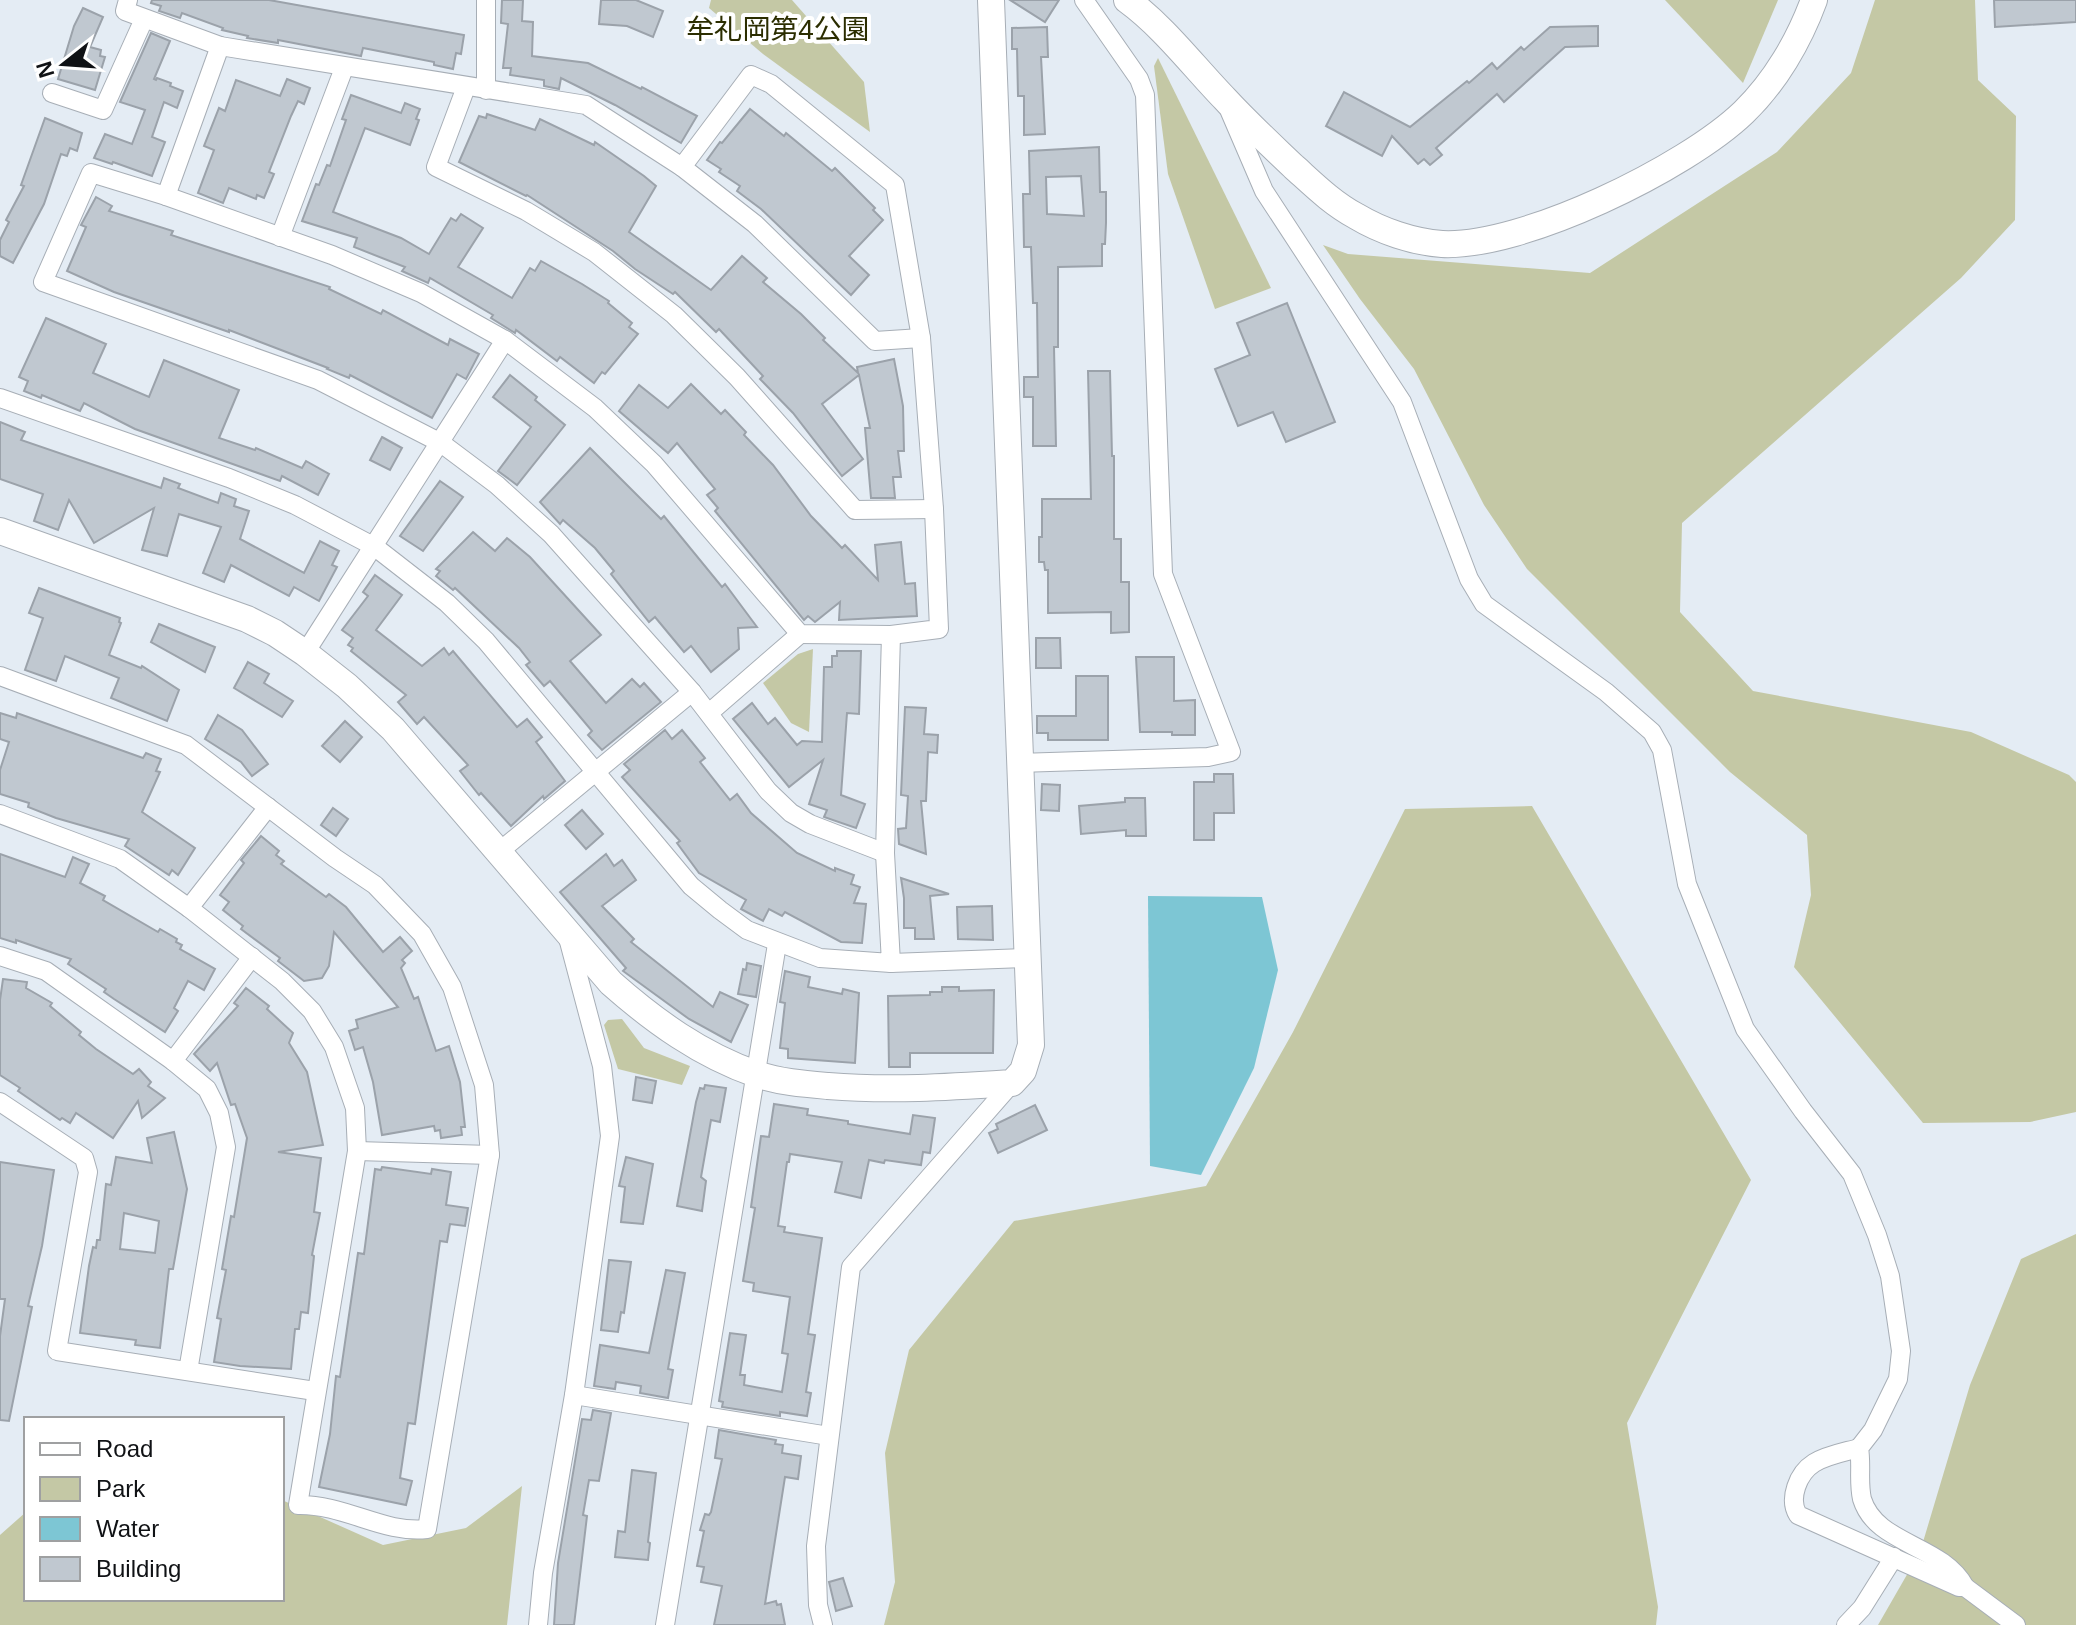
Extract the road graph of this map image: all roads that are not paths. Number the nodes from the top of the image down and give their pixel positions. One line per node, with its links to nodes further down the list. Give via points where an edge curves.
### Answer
1 (128, 0): 7 (street, via 125,11)
2 (486, 0): 11 (street)
3 (991, 0): 30 (street)
4 (1084, 0): 30 (street, via 1145,95 1163,574 1231,752)
5 (1127, 0): 13 (street)
6 (1814, 0): 13 (street, via 1794,46 1771,79 1717,134 1588,205 1535,228 1481,242 1441,244 1403,237 1357,217 1327,198)
7 (144, 19): 8 (street); 12 (street, via 103,110)
8 (220, 46): 9 (street); 15 (street)
9 (344, 68): 10 (street); 16 (street)
10 (466, 87): 11 (street); 21 (street, via 436,167 594,252 674,315 855,510)
11 (486, 90): 14 (street, via 586,105)
12 (52, 93)
13 (1225, 99): 54 (street, via 1264,191 1402,402 1469,579 1484,604 1606,692 1652,732 1662,750 1687,884 1745,1029 1852,1174 1890,1276 1901,1351 1898,1379)
14 (682, 167): 17 (street, via 755,224 875,341); 17 (street, via 751,75 771,84 895,185)
15 (166, 196): 16 (street); 20 (street, via 91,173 43,282 318,380)
16 (280, 237): 18 (street, via 421,293)
17 (921, 338): 21 (street)
18 (505, 340): 20 (street); 24 (street, via 595,408 654,464)
19 (0, 398): 23 (street, via 229,478)
20 (441, 443): 23 (street); 28 (street, via 551,534)
21 (934, 509): 25 (street, via 939,629)
22 (0, 531): 26 (street, via 247,619)
23 (375, 547): 26 (street); 31 (street, via 486,641)
24 (800, 634): 25 (street); 29 (street)
25 (891, 635): 35 (street)
26 (305, 653): 34 (street, via 393,729)
27 (0, 676): 32 (street, via 186,745)
28 (692, 692): 29 (street); 31 (street)
29 (709, 713): 35 (street, via 791,813)
30 (1018, 763): 41 (street)
31 (596, 773): 34 (street); 38 (street, via 691,886 747,930)
32 (268, 807): 36 (street); 48 (street, via 375,885 422,934 452,987 470,1036 484,1085)
33 (0, 814): 36 (street, via 120,859)
34 (500, 851): 37 (street)
35 (885, 853): 42 (street)
36 (189, 908): 40 (street)
37 (567, 934): 44 (street, via 647,1015 689,1043); 51 (street, via 602,1066 610,1136)
38 (777, 944): 42 (street, via 820,958); 44 (street)
39 (0, 956): 43 (street, via 46,971)
40 (252, 957): 43 (street); 47 (street, via 312,1011 334,1047 355,1108)
41 (1027, 958): 42 (street); 45 (street, via 1031,1045 1023,1071)
42 (891, 963)
43 (173, 1061): 49 (street, via 207,1089 226,1147)
44 (756, 1074): 45 (street, via 796,1083 906,1090); 52 (street)
45 (1012, 1083): 53 (street, via 851,1267)
46 (0, 1102): 49 (street, via 84,1158 88,1172 57,1351)
47 (357, 1151): 48 (street); 50 (street)
48 (490, 1155): 50 (street, via 427,1529 407,1531 321,1505 298,1505)
49 (188, 1371): 50 (street)
50 (315, 1391)
51 (574, 1395): 52 (street); 57 (street)
52 (701, 1414): 53 (street); 58 (street)
53 (829, 1436): 59 (street, via 816,1546)
54 (1859, 1448): 55 (street, via 1813,1464 1794,1492 1792,1506 1798,1515); 56 (street, via 1862,1498 1876,1525 1942,1561)
55 (1894, 1557): 56 (street); 60 (street)
56 (1965, 1587): 61 (street)
57 (538, 1625)
58 (665, 1625)
59 (823, 1625)
60 (1846, 1625)
61 (2016, 1625)

